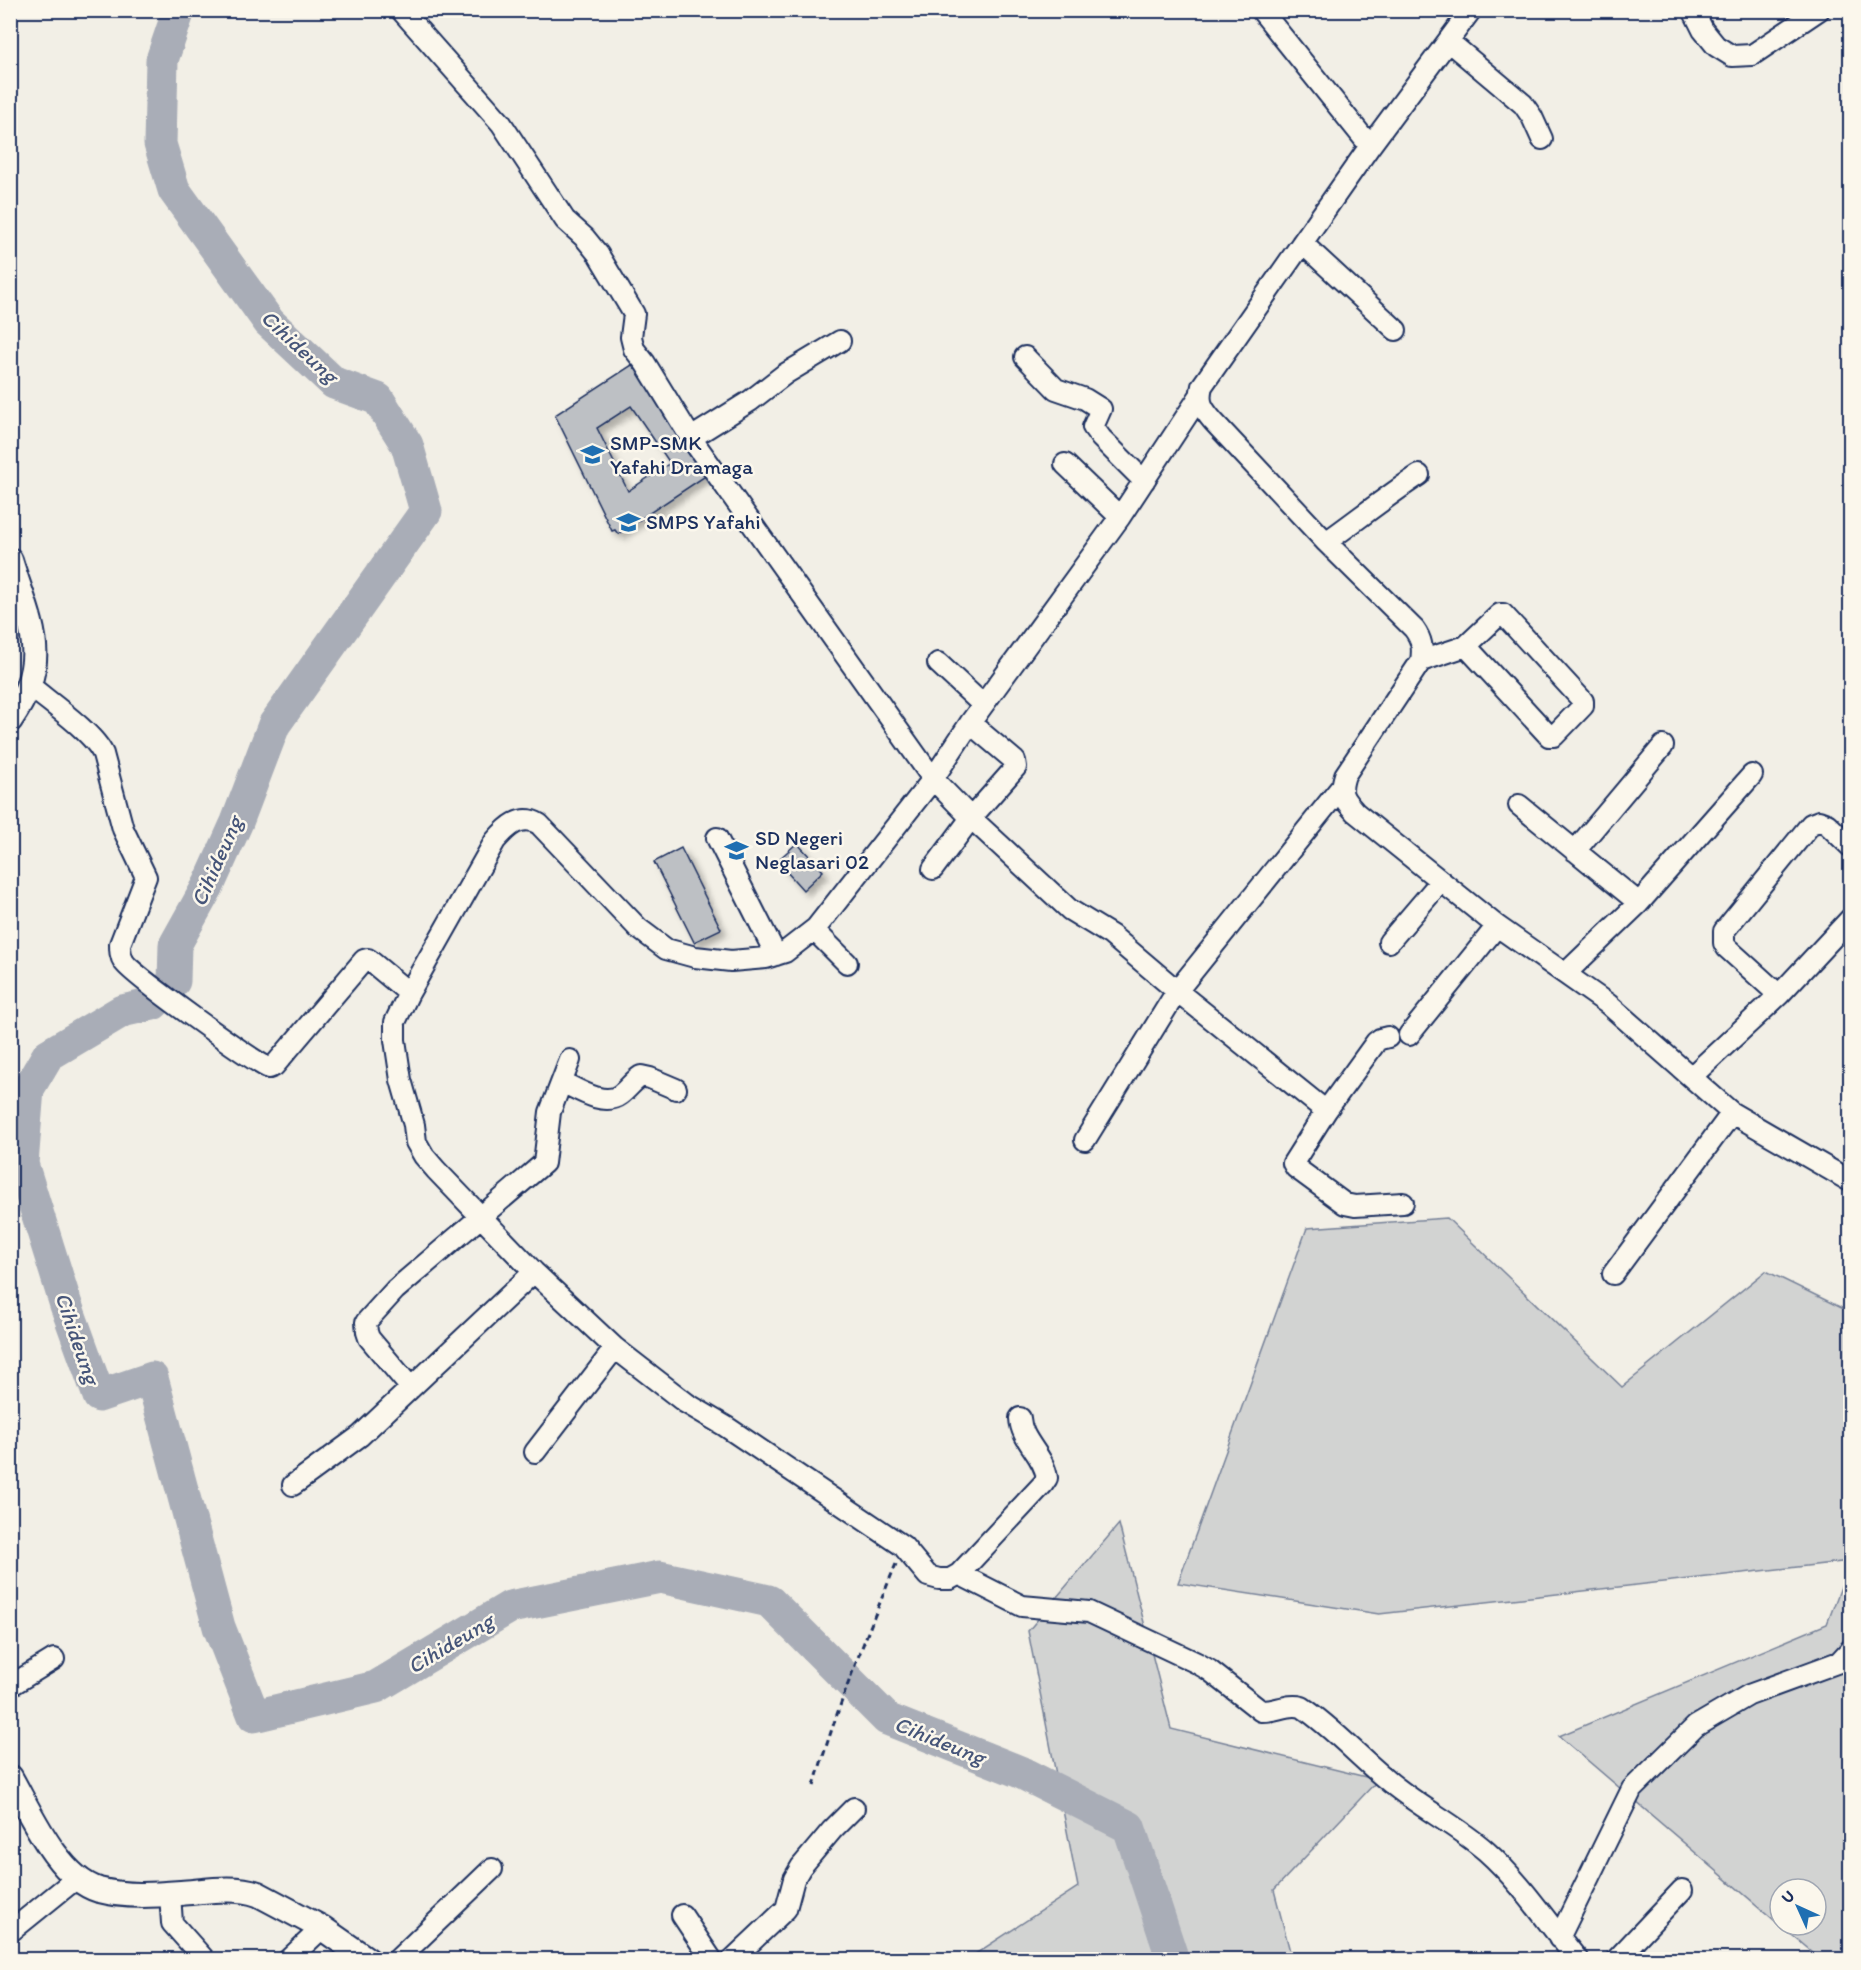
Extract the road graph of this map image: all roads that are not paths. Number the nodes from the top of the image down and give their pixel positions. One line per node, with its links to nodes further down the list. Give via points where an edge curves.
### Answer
1 (401, 10): 14 (street, via 501,123 565,220 598,254 634,314 634,349)
2 (1261, 10): 8 (street)
3 (1471, 10): 6 (street)
4 (1694, 10): 5 (street, via 1716,45 1732,56 1752,55)
5 (1819, 10)
6 (1448, 41): 7 (street, via 1523,104); 8 (street)
7 (1542, 139)
8 (1370, 146): 9 (street)
9 (1302, 243): 10 (street); 13 (street, via 1202,386)
10 (1396, 330)
11 (840, 341): 14 (street)
12 (1025, 357): 17 (street, via 1056,389 1101,409 1093,427)
13 (1199, 398): 17 (street); 19 (street, via 1213,421)
14 (691, 438): 30 (street)
15 (1065, 464): 18 (street)
16 (1419, 475): 19 (street)
17 (1144, 481): 18 (street)
18 (1120, 517): 25 (street)
19 (1326, 542): 22 (street, via 1414,630 1422,645)
20 (10, 560): 24 (main road, via 35,642)
21 (1466, 646): 21 (street, via 1549,736 1554,736 1583,706 1583,701 1503,614); 22 (street)
22 (1421, 661): 31 (street, via 1345,775)
23 (938, 663): 25 (street)
24 (30, 686): 26 (main road); 49 (street, via 90,736 103,754 123,829 146,877 120,944 121,955 130,968 269,1068 364,960 368,959)
25 (983, 705): 27 (street)
26 (10, 720)
27 (970, 723): 30 (street); 33 (street, via 1017,764)
28 (1663, 746): 36 (street)
29 (1752, 775): 39 (street)
30 (933, 779): 33 (street); 42 (street)
31 (1342, 786): 38 (street, via 1342,795 1354,812); 48 (street)
32 (1519, 805): 36 (street)
33 (971, 819): 37 (street); 48 (street, via 1070,910 1106,930)
34 (717, 838): 45 (street)
35 (1851, 846): 50 (street, via 1827,824 1811,824 1724,931 1727,948)
36 (1575, 851): 39 (street)
37 (933, 869)
38 (1441, 881): 41 (street); 44 (street)
39 (1639, 903): 47 (street)
40 (1851, 919): 43 (street)
41 (1497, 926): 47 (street); 51 (street)
42 (814, 930): 45 (street); 46 (street)
43 (1843, 938): 50 (street)
44 (1389, 942)
45 (776, 955): 49 (street, via 732,961 666,949 638,928 539,824 523,819 505,829 495,841)
46 (847, 963)
47 (1566, 973): 54 (street, via 1623,1016)
48 (1177, 991): 57 (street); 59 (street)
49 (409, 993): 62 (street, via 395,1022 395,1040 416,1142 436,1170)
50 (1779, 995): 54 (street)
51 (1409, 1035)
52 (1388, 1037): 57 (street, via 1376,1042)
53 (570, 1060): 55 (street)
54 (1691, 1077): 58 (street)
55 (562, 1082): 56 (street, via 607,1099 618,1097 641,1076); 62 (street, via 550,1112 544,1163)
56 (676, 1089)
57 (1326, 1111): 61 (street, via 1294,1160 1294,1166 1345,1204)
58 (1732, 1113): 60 (street); 64 (street)
59 (1085, 1140)
60 (1851, 1181)
61 (1403, 1203)
62 (480, 1215): 63 (street); 66 (street, via 395,1290 366,1322 369,1338)
63 (534, 1272): 65 (street); 66 (street)
64 (1613, 1274)
65 (615, 1348): 68 (street); 70 (street, via 686,1403 903,1546 928,1576 950,1579)
66 (411, 1388): 69 (street, via 360,1436)
67 (1020, 1418): 70 (street, via 1020,1427 1045,1467 1047,1478)
68 (535, 1452)
69 (293, 1485)
70 (959, 1574): 83 (street, via 1022,1606 1089,1612 1197,1663 1261,1711 1302,1707 1387,1780 1488,1853)
71 (1851, 1650): 83 (street, via 1839,1662 1749,1695 1696,1726 1632,1789)
72 (54, 1659): 73 (street)
73 (10, 1686)
74 (10, 1777): 77 (main road, via 51,1850)
75 (854, 1808): 89 (street, via 801,1867 786,1909)
76 (492, 1869): 87 (street)
77 (78, 1877): 79 (main road, via 112,1892 139,1896); 82 (street)
78 (1682, 1890): 91 (street)
79 (170, 1894): 81 (main road, via 248,1891); 84 (street, via 172,1923)
80 (682, 1915): 88 (street)
81 (322, 1928): 85 (street); 86 (main road)
82 (10, 1932)
83 (1560, 1938): 90 (street)
84 (204, 1959)
85 (288, 1959)
86 (368, 1959)
87 (397, 1959)
88 (712, 1959)
89 (732, 1959)
90 (1578, 1959)
91 (1616, 1959)

